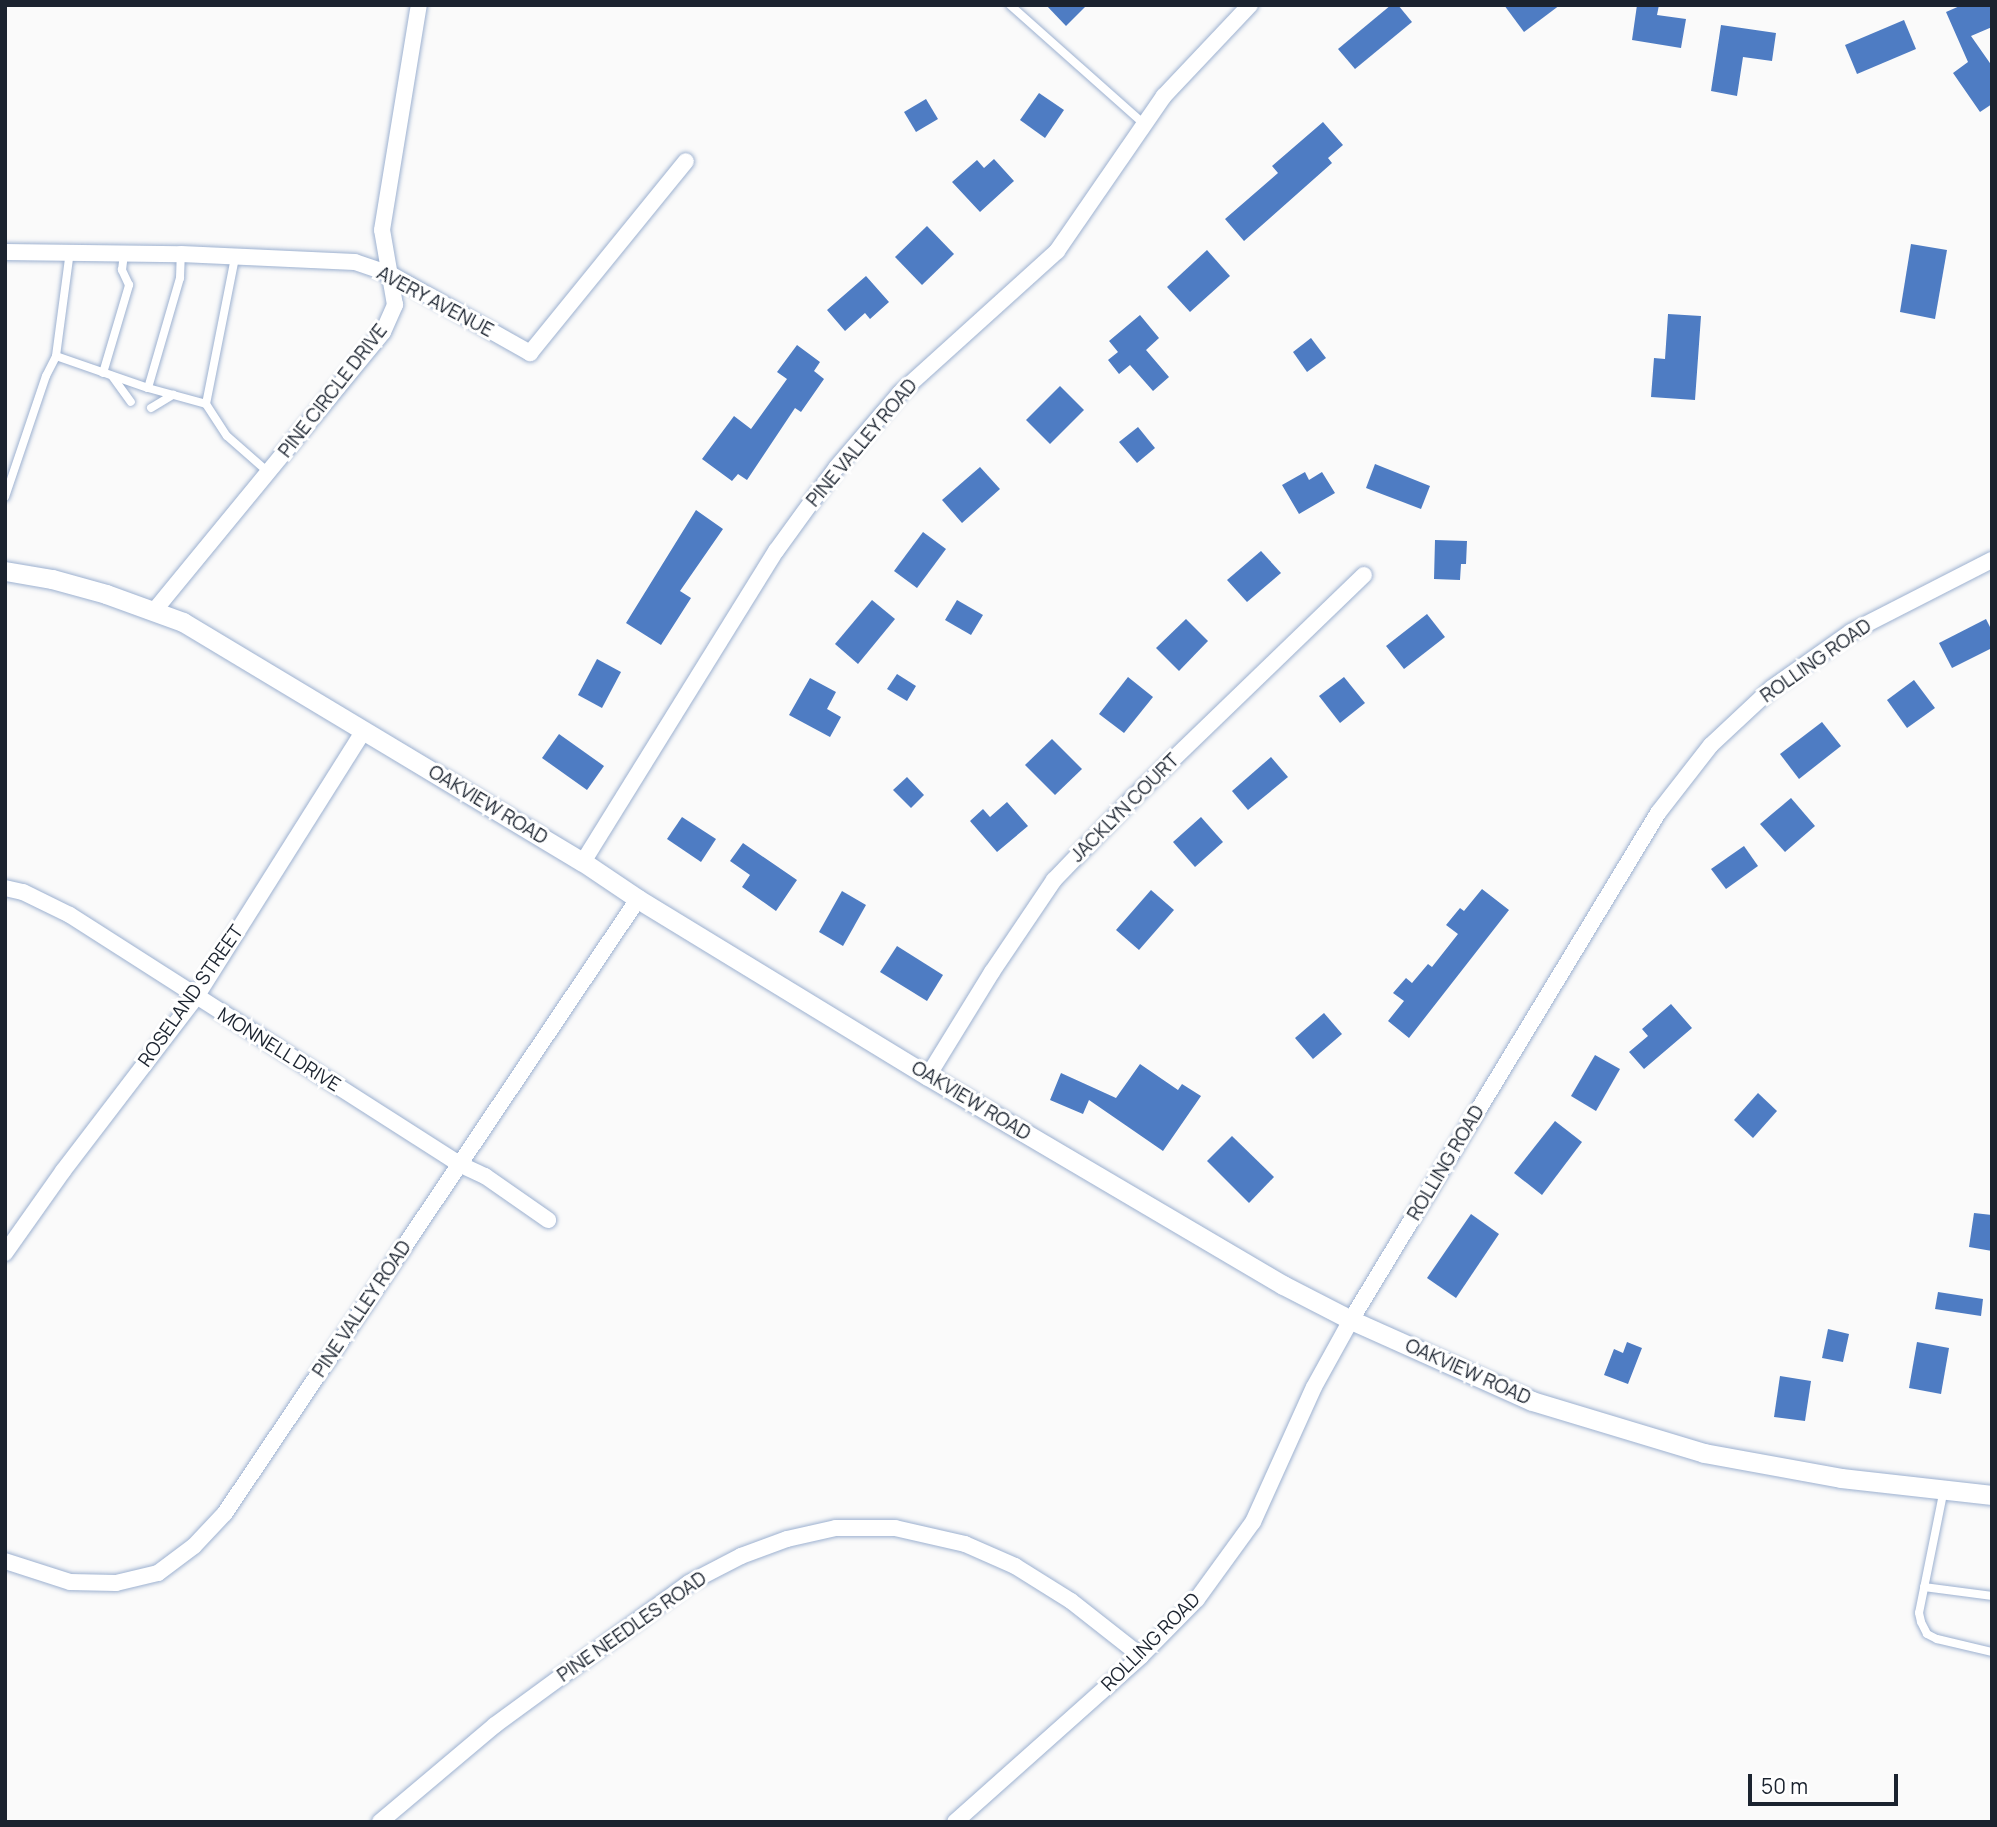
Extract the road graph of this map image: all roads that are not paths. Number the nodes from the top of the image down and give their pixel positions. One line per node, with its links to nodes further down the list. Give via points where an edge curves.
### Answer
1 (419, 5): 11 (street, PINE CIRCLE DRIVE, via 382,230)
2 (1010, 5): 4 (lane)
3 (1250, 5): 4 (street, PINE VALLEY ROAD, via 1164,96)
4 (1145, 125): 26 (street, PINE VALLEY ROAD, via 1057,251 900,393 836,468 776,551)
5 (686, 161): 11 (street, AVERY AVENUE, via 530,353)
6 (70, 251): 7 (street, AVERY AVENUE); 8 (street, AVERY AVENUE); 12 (lane)
7 (5, 252)
8 (124, 254): 9 (street, AVERY AVENUE); 13 (lane, via 122,270 129,285)
9 (181, 254): 10 (street, AVERY AVENUE); 14 (lane, via 180,278)
10 (235, 256): 11 (street, AVERY AVENUE, via 355,262); 17 (lane)
11 (390, 274): 19 (street, PINE CIRCLE DRIVE, via 395,305 383,332)
12 (57, 356): 13 (lane); 20 (lane)
13 (107, 374): 14 (lane); 16 (lane)
14 (148, 388): 15 (lane)
15 (173, 395): 17 (lane); 18 (lane)
16 (131, 401)
17 (206, 404): 19 (lane, via 227,436)
18 (151, 408)
19 (268, 472): 24 (street, PINE CIRCLE DRIVE)
20 (5, 497)
21 (1992, 560): 34 (street, ROLLING ROAD, via 1851,632 1772,688 1711,745 1658,813)
22 (5, 571): 24 (street, OAKVIEW ROAD, via 52,579)
23 (1364, 575): 30 (street, JACKLYN COURT, via 1054,880)
24 (154, 611): 25 (street, OAKVIEW ROAD, via 183,622)
25 (364, 730): 26 (street, OAKVIEW ROAD); 29 (street, ROSELAND STREET)
26 (583, 862): 28 (street, OAKVIEW ROAD)
27 (5, 888): 29 (street, MONNELL DRIVE, via 70,915)
28 (638, 899): 30 (street, OAKVIEW ROAD); 31 (street, PINE VALLEY ROAD)
29 (196, 997): 31 (street, MONNELL DRIVE); 33 (street, ROSELAND STREET)
30 (928, 1076): 34 (street, OAKVIEW ROAD, via 1283,1285)
31 (459, 1164): 32 (street, MONNELL DRIVE, via 485,1176); 37 (street, PINE VALLEY ROAD, via 225,1513 194,1546 158,1573 116,1583 70,1582)
32 (548, 1220)
33 (5, 1253)
34 (1351, 1320): 35 (street, OAKVIEW ROAD, via 1532,1401 1704,1452 1840,1478); 41 (street, ROLLING ROAD, via 1314,1387 1252,1522 1197,1599)
35 (1944, 1489): 36 (street, OAKVIEW ROAD); 38 (lane)
36 (1992, 1495)
37 (5, 1561)
38 (1924, 1587): 39 (lane); 40 (lane, via 1919,1613 1927,1634)
39 (1992, 1596)
40 (1992, 1652)
41 (1141, 1656): 42 (street, PINE NEEDLES ROAD, via 1072,1601 1015,1566 965,1544 895,1528 836,1528 741,1556 690,1583 495,1725); 43 (street, ROLLING ROAD)
42 (380, 1822)
43 (955, 1822)

